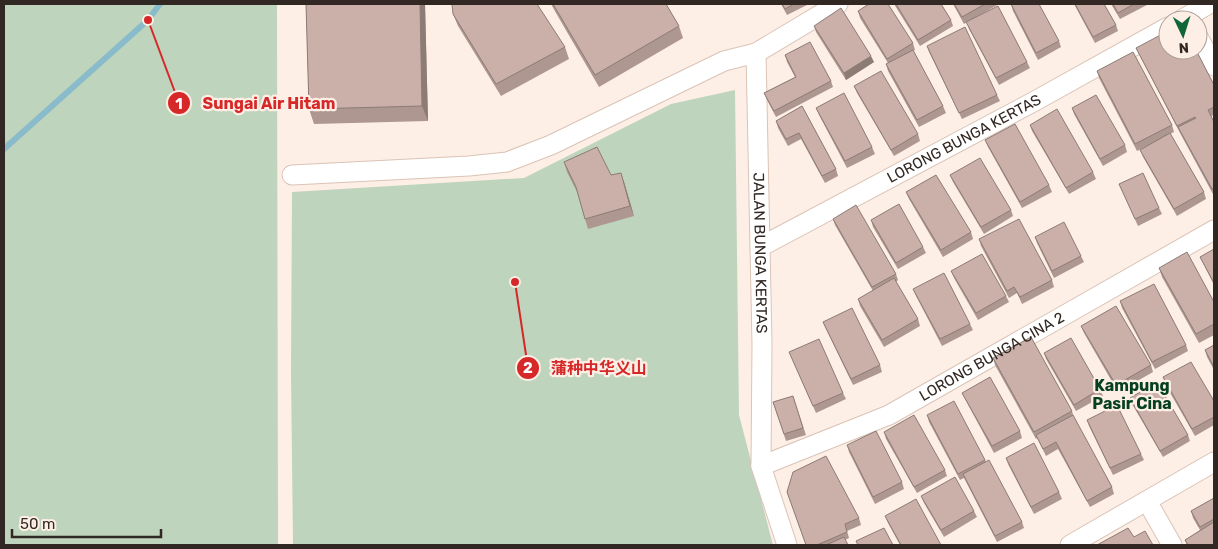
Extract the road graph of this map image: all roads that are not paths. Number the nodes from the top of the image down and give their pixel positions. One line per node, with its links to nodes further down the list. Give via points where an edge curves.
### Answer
1 (838, 4): 3 (street)
2 (1158, 33): 6 (street, LORONG BUNGA KERTAS)
3 (756, 53): 4 (street, via 724,61 552,145 507,162); 6 (street, JALAN BUNGA KERTAS)
4 (292, 176)
5 (1214, 230): 8 (street, LORONG BUNGA CINA 2, via 889,415)
6 (760, 247): 8 (street, JALAN BUNGA KERTAS)
7 (1214, 462): 9 (street)
8 (761, 466): 10 (street, JALAN BUNGA KERTAS)
9 (1147, 501): 11 (street); 12 (street)
10 (786, 545)
11 (1070, 545)
12 (1172, 545)

